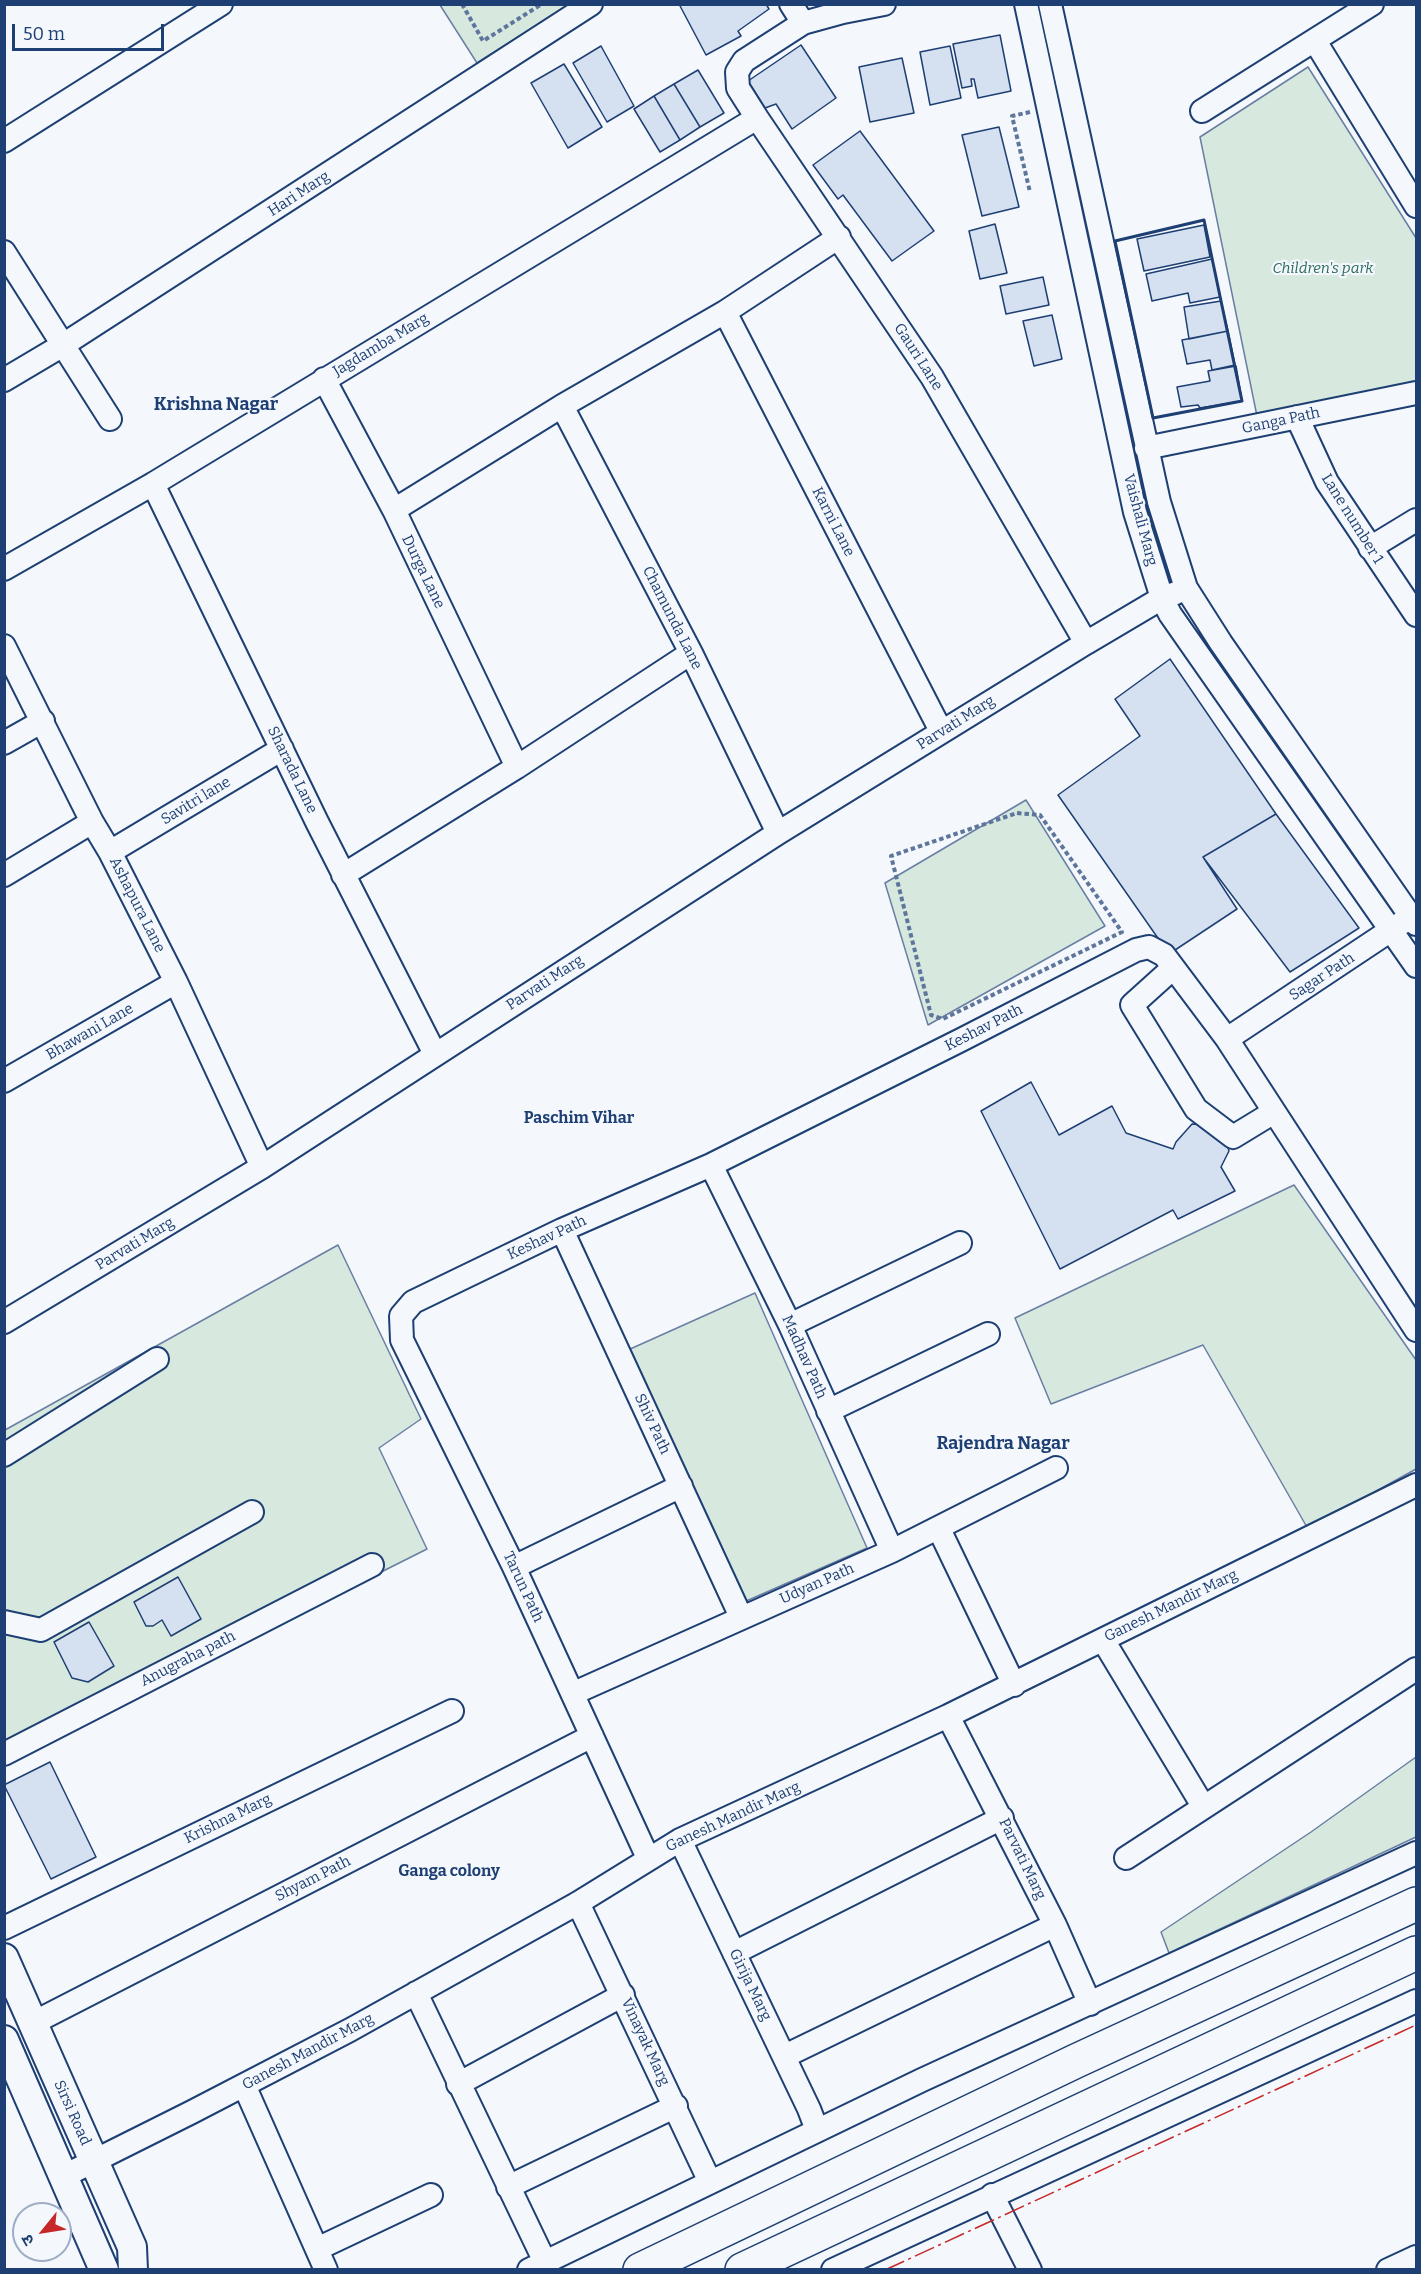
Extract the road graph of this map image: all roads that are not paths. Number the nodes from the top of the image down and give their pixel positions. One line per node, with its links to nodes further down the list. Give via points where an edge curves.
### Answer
1 (221, 4): 13 (street)
2 (591, 4): 18 (street, Hari Marg)
3 (884, 4): 7 (street, Gauri Lane, via 843,12)
4 (1026, 4): 10 (street, Vaishali Marg)
5 (1050, 4): 9 (street, Vaishali Marg)
6 (1372, 4): 8 (street)
7 (797, 14): 12 (street, Gauri Lane, via 744,61 737,72 738,88)
8 (1314, 41): 11 (street); 14 (street)
9 (1072, 104): 10 (street); 25 (street, Vaishali Marg)
10 (1048, 108): 32 (street, Vaishali Marg, via 1135,512)
11 (1202, 111)
12 (757, 118): 15 (street, Gauri Lane); 19 (street, Jagdamba Marg)
13 (4, 141)
14 (1416, 206)
15 (839, 237): 17 (street); 34 (street, Gauri Lane, via 932,377)
16 (4, 252): 18 (street)
17 (725, 312): 22 (street); 38 (street, Karni Lane)
18 (63, 345): 20 (street, Hari Marg); 24 (street)
19 (324, 379): 26 (street, Jagdamba Marg); 27 (street, Durga Lane)
20 (4, 380)
21 (1416, 393): 23 (street, Ganga Path)
22 (562, 406): 27 (street); 36 (street, Chamunda Lane)
23 (1297, 417): 25 (street, Ganga Path); 29 (street, Lane number 1, via 1327,482)
24 (110, 419)
25 (1146, 448): 31 (street, Vaishali Marg)
26 (153, 484): 30 (street, Jagdamba Marg); 40 (street, Sharada Lane)
27 (394, 510): 41 (street, Durga Lane)
28 (1416, 520): 29 (street)
29 (1370, 548): 33 (street, Lane number 1)
30 (4, 569)
31 (1186, 588): 32 (street); 47 (street, Vaishali Marg)
32 (1162, 598): 34 (street); 48 (street, Vaishali Marg)
33 (1416, 615)
34 (1086, 643): 38 (street, Parvati Marg)
35 (4, 646): 37 (street, Ashapura Lane)
36 (691, 653): 41 (street); 43 (street, Chamunda Lane)
37 (43, 721): 39 (street); 42 (street, Ashapura Lane)
38 (941, 731): 43 (street, Parvati Marg)
39 (4, 743)
40 (282, 749): 44 (street, Savitri lane); 46 (street, Sharada Lane)
41 (517, 767): 46 (street)
42 (92, 822): 44 (street, Ashapura Lane); 45 (street)
43 (778, 833): 53 (street, Parvati Marg)
44 (110, 852): 51 (street, Ashapura Lane)
45 (4, 875)
46 (343, 875): 53 (street, Sharada Lane)
47 (1414, 918): 48 (street, Sagar Path)
48 (1392, 931): 49 (street, Vaishali Marg); 52 (street, Sagar Path)
49 (1416, 966)
50 (1173, 969): 52 (street, Keshav Path); 55 (street, via 1132,1005 1191,1102 1233,1137); 56 (street, Keshav Path, via 1164,956 1149,947 1136,950)
51 (176, 982): 54 (street, Bhawani Lane); 57 (street, Ashapura Lane)
52 (1227, 1040): 55 (street, Keshav Path)
53 (435, 1054): 57 (street, Parvati Marg)
54 (4, 1081)
55 (1274, 1112): 63 (street, Keshav Path)
56 (711, 1165): 58 (street, Keshav Path); 62 (street, Madhav Path)
57 (262, 1167): 61 (street, Parvati Marg)
58 (562, 1230): 60 (street, Keshav Path, via 412,1302); 70 (street, Shiv Path)
59 (960, 1243): 62 (street)
60 (401, 1316): 75 (street, Tarun Path, via 402,1340)
61 (4, 1322)
62 (790, 1325): 66 (street, Madhav Path)
63 (1416, 1330)
64 (988, 1334): 66 (street)
65 (157, 1359): 67 (street)
66 (828, 1411): 73 (street, Madhav Path)
67 (4, 1455)
68 (1056, 1468): 72 (street, Udyan Path)
69 (1416, 1485): 78 (street, Ganesh Mandir Marg)
70 (681, 1486): 75 (street); 76 (street, Shiv Path)
71 (252, 1512): 77 (street, via 41,1630)
72 (939, 1528): 73 (street, Udyan Path); 80 (street)
73 (892, 1551): 76 (street, Udyan Path)
74 (372, 1565): 85 (street, Anugraha path)
75 (514, 1568): 81 (street, Tarun Path)
76 (741, 1617): 81 (street, Udyan Path)
77 (4, 1622)
78 (1103, 1640): 80 (street, Ganesh Mandir Marg); 86 (street)
79 (1416, 1669): 86 (street)
80 (1014, 1684): 83 (street, Ganesh Mandir Marg)
81 (574, 1694): 84 (street, Tarun Path)
82 (452, 1710): 95 (street, Krishna Marg)
83 (948, 1716): 87 (street, Parvati Marg); 88 (street, Ganesh Mandir Marg)
84 (592, 1736): 90 (street, Tarun Path); 103 (street, Shyam Path)
85 (4, 1754)
86 (1203, 1806): 91 (street)
87 (1002, 1818): 94 (street, Parvati Marg); 96 (street)
88 (680, 1840): 90 (street, Ganesh Mandir Marg); 96 (street, Girija Marg)
89 (1416, 1853): 102 (street)
90 (648, 1858): 92 (street, Ganesh Mandir Marg)
91 (1126, 1858)
92 (578, 1903): 99 (street, Ganesh Mandir Marg); 100 (street, Vinayak Marg)
93 (1416, 1904): 122 (highway)
94 (1055, 1925): 102 (street, Parvati Marg); 105 (street)
95 (4, 1928)
96 (734, 1953): 105 (street, Girija Marg)
97 (1416, 1953): 123 (highway)
98 (4, 1958): 103 (main road, Sirsi Road)
99 (416, 1993): 106 (street); 107 (street, Ganesh Mandir Marg)
100 (623, 1995): 106 (street); 108 (street, Vinayak Marg)
101 (1416, 2001): 115 (street)
102 (1090, 2004): 109 (street)
103 (33, 2023): 110 (main road, Sirsi Road)
104 (4, 2040): 111 (main road)
105 (784, 2056): 109 (street, Girija Marg)
106 (458, 2084): 113 (street)
107 (244, 2085): 110 (street, Ganesh Mandir Marg); 116 (street)
108 (676, 2106): 112 (street, Vinayak Marg); 113 (street)
109 (817, 2130): 112 (street)
110 (93, 2161): 111 (street, Ganesh Mandir Marg); 120 (main road, Sirsi Road, via 132,2247)
111 (63, 2176): 119 (main road)
112 (710, 2182): 118 (street)
113 (508, 2187): 118 (street)
114 (431, 2194): 116 (street)
115 (992, 2195): 124 (street); 125 (street)
116 (317, 2249): 121 (street)
117 (1416, 2257): 126 (street)
118 (537, 2266)
119 (96, 2267)
120 (133, 2270)
121 (326, 2270)
122 (640, 2270)
123 (742, 2270)
124 (833, 2270)
125 (1030, 2270)
126 (1388, 2270)

